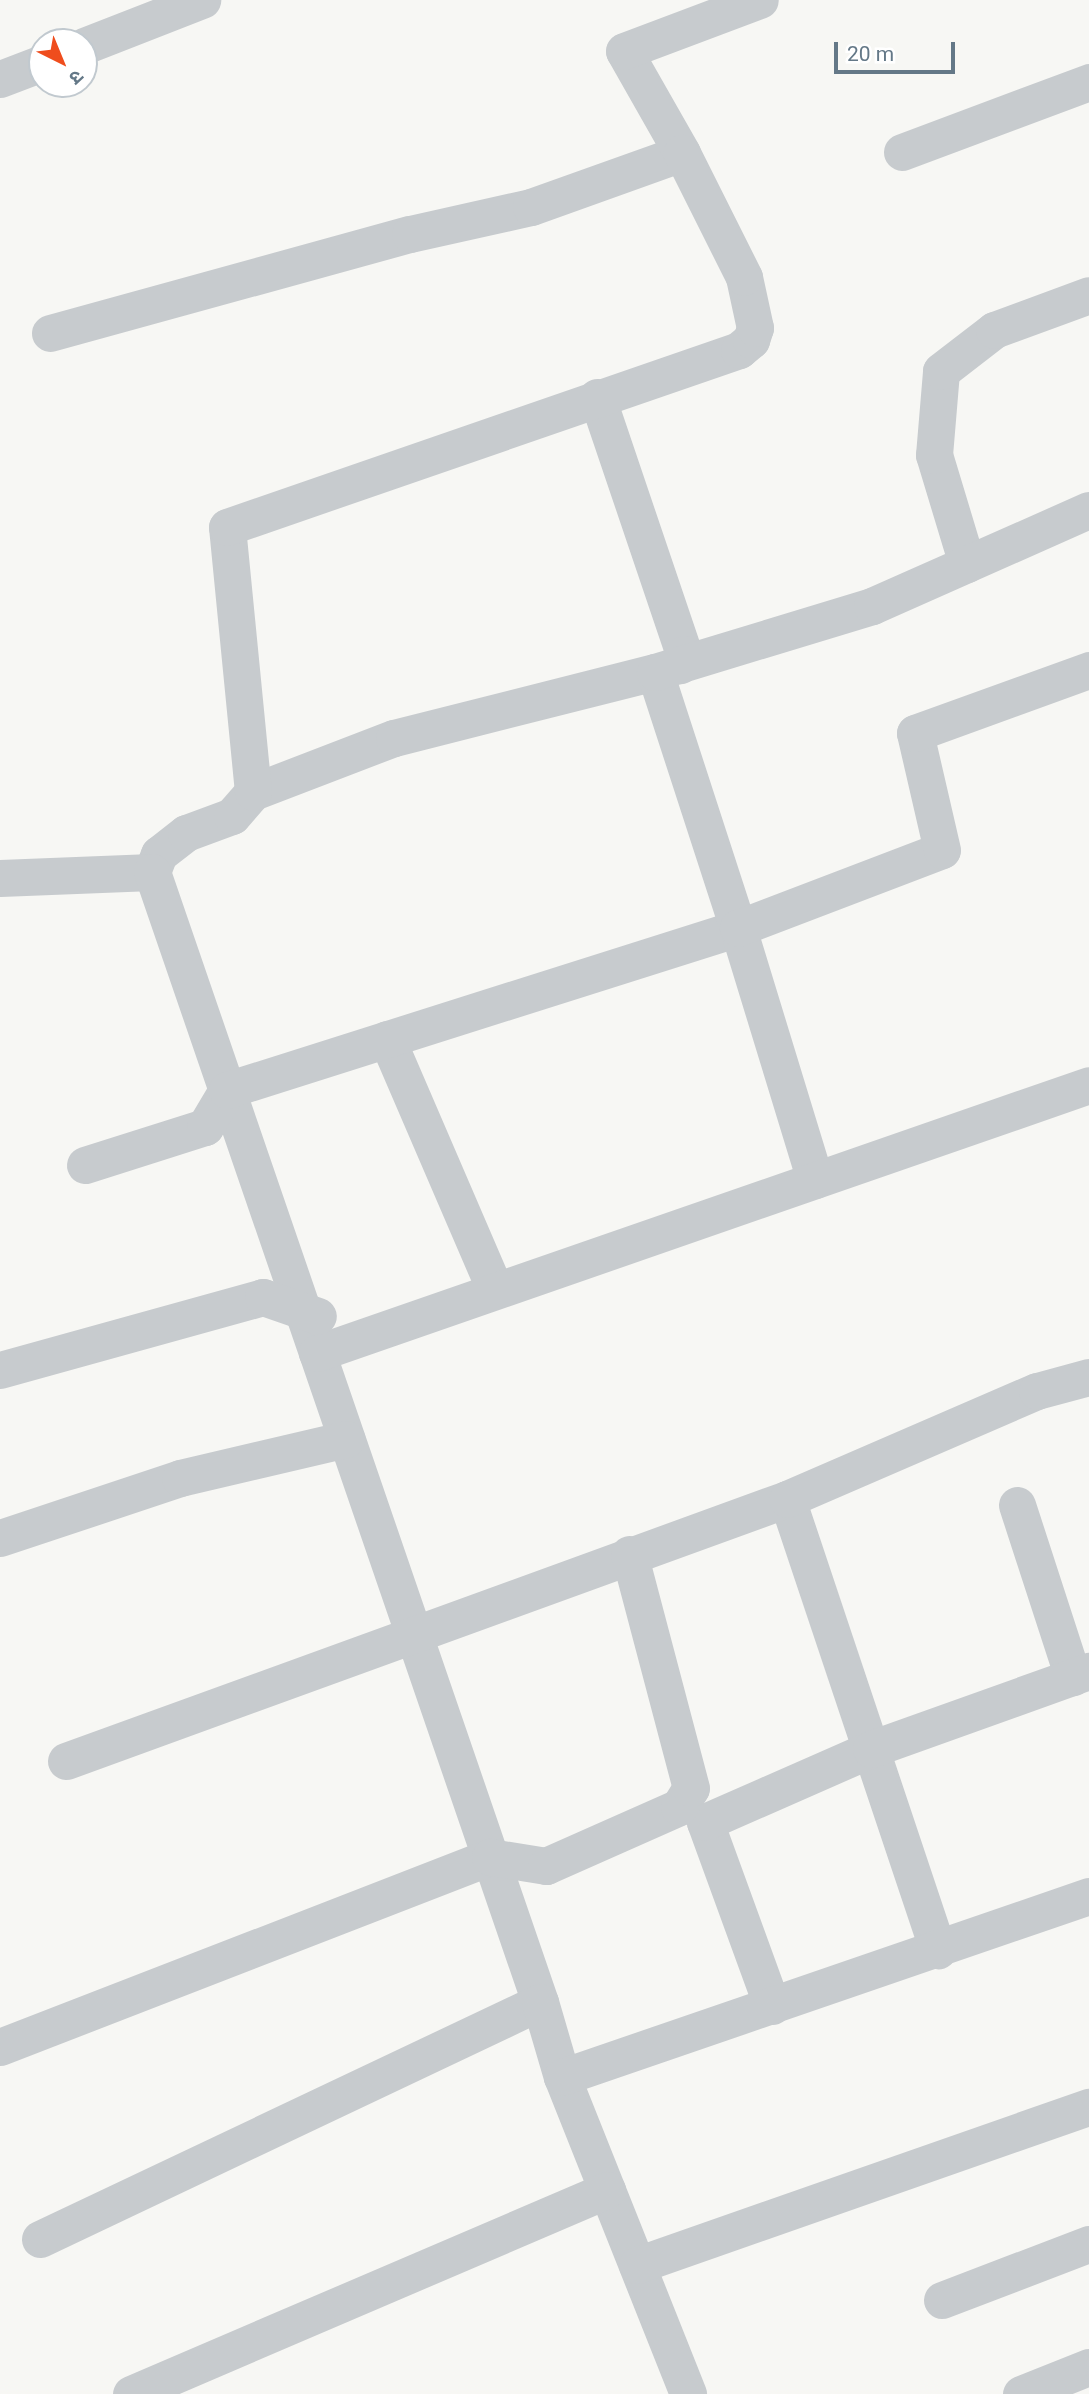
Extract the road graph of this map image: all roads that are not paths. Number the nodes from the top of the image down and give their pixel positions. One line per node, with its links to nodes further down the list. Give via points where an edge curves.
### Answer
1 (202, 0): 3 (street)
2 (760, 0): 8 (street, via 624,51)
3 (98, 41)
4 (28, 68): 5 (street)
5 (0, 79)
6 (1089, 82): 7 (street)
7 (902, 152)
8 (682, 153): 10 (street, via 531,207 410,233); 11 (street, via 744,277 755,328 751,340 739,350)
9 (1089, 295): 13 (street, via 994,330 941,371 934,455)
10 (51, 333)
11 (597, 397): 14 (street, via 684,654); 16 (street, via 227,527)
12 (1089, 510): 13 (street)
13 (967, 564): 14 (street, via 872,606)
14 (667, 668): 16 (street, via 394,738); 19 (street)
15 (1089, 670): 19 (street, via 915,733 942,850)
16 (253, 792): 17 (street, via 232,816 186,833 159,854)
17 (152, 872): 18 (street); 22 (street)
18 (0, 878)
19 (738, 928): 20 (street); 24 (street)
20 (387, 1039): 22 (street); 25 (street)
21 (1089, 1085): 24 (street)
22 (227, 1090): 23 (street, via 205,1127); 26 (street)
23 (85, 1165)
24 (815, 1180): 25 (street)
25 (494, 1288): 27 (street)
26 (312, 1314): 27 (street); 28 (street, via 263,1297)
27 (317, 1353): 30 (street)
28 (0, 1370)
29 (1089, 1377): 31 (street, via 1037,1391)
30 (346, 1439): 33 (street, via 180,1478); 35 (street)
31 (787, 1499): 34 (street); 37 (street)
32 (1017, 1505): 36 (street)
33 (0, 1538)
34 (629, 1554): 35 (street); 39 (street, via 691,1788 679,1807 547,1866)
35 (412, 1631): 38 (street); 39 (street)
36 (1081, 1674): 37 (street)
37 (871, 1749): 41 (street); 43 (street, via 705,1822)
38 (66, 1761)
39 (490, 1857): 42 (street); 44 (street)
40 (1089, 1896): 41 (street)
41 (938, 1950): 43 (street)
42 (540, 2002): 45 (street); 48 (street)
43 (772, 2006): 45 (street)
44 (0, 2047)
45 (562, 2077): 47 (street)
46 (1089, 2107): 50 (street)
47 (607, 2190): 50 (street); 53 (street)
48 (40, 2239)
49 (1089, 2244): 51 (street)
50 (637, 2265): 54 (street)
51 (942, 2300)
52 (1089, 2367): 55 (street)
53 (131, 2394)
54 (688, 2394)
55 (1021, 2394)

